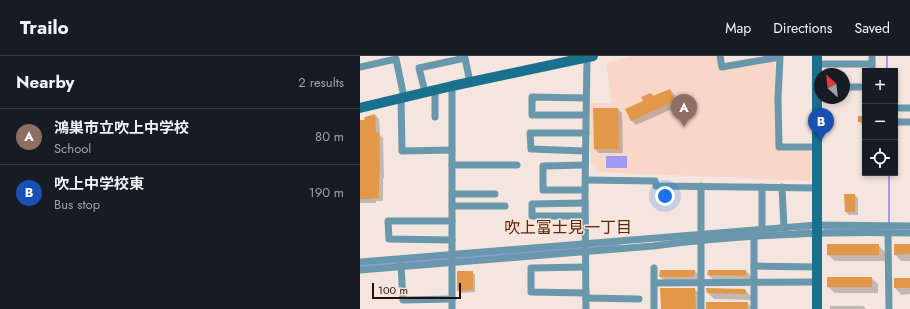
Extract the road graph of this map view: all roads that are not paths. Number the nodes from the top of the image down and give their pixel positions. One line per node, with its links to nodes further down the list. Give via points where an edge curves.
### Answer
1 (720, 56): 25 (street, via 722,67 780,57 779,147)
2 (872, 56): 7 (street)
3 (587, 57): 4 (street); 15 (street)
4 (558, 60): 8 (street)
5 (817, 60): 7 (street)
6 (360, 67): 14 (street, via 396,59)
7 (872, 68)
8 (470, 82): 9 (street); 13 (street, via 465,58 419,68)
9 (452, 86): 12 (street); 26 (street)
10 (850, 87): 11 (street)
11 (862, 87)
12 (435, 90): 13 (street); 21 (street)
13 (424, 92): 14 (street)
14 (402, 97): 17 (street); 26 (street, via 402,151)
15 (586, 98): 20 (street); 20 (street, via 532,97 532,115)
16 (817, 104): 25 (street)
17 (360, 108)
18 (899, 108): 19 (street)
19 (910, 108)
20 (586, 115): 24 (street)
21 (435, 116)
22 (898, 122): 23 (street)
23 (910, 122)
24 (586, 133): 27 (street); 27 (street, via 530,133 531,149)
25 (816, 147): 35 (street)
26 (452, 150): 28 (street)
27 (586, 151): 30 (street)
28 (452, 165): 29 (street); 37 (street)
29 (517, 165)
30 (585, 165): 31 (street); 36 (street, via 543,166 543,190)
31 (586, 180): 32 (street, via 655,181 656,186); 36 (street)
32 (701, 186): 33 (street); 51 (street)
33 (762, 187): 34 (street); 47 (street)
34 (782, 187): 35 (street); 45 (street)
35 (816, 188): 46 (street)
36 (585, 190): 39 (street)
37 (452, 194): 38 (street); 40 (street)
38 (495, 194)
39 (585, 203): 42 (street); 42 (street, via 532,204 532,216)
40 (452, 206): 41 (street); 43 (street)
41 (505, 206)
42 (585, 216): 53 (street)
43 (452, 221): 52 (street); 52 (street, via 388,221 389,239)
44 (910, 226): 46 (street)
45 (784, 228): 46 (street); 47 (street)
46 (816, 229): 48 (street); 50 (street); 60 (street)
47 (762, 230): 51 (street)
48 (888, 233): 49 (street); 76 (street)
49 (910, 233)
50 (754, 236): 51 (street); 58 (street)
51 (701, 237): 53 (street); 63 (street)
52 (452, 240): 54 (street)
53 (585, 248): 54 (street); 56 (street); 59 (street)
54 (452, 254): 55 (street); 56 (street)
55 (360, 262)
56 (452, 262): 57 (street); 68 (street)
57 (401, 266): 62 (street); 68 (street, via 403,300)
58 (754, 266): 60 (street); 64 (street)
59 (585, 267): 67 (street); 67 (street, via 531,268 531,292)
60 (817, 267): 65 (street)
61 (654, 268): 66 (street)
62 (360, 270)
63 (701, 282): 64 (street); 66 (street); 73 (street)
64 (754, 282): 65 (street); 74 (street)
65 (817, 282): 75 (street)
66 (654, 283): 72 (street)
67 (586, 296): 69 (street); 71 (street)
68 (452, 299): 70 (street)
69 (639, 299)
70 (452, 309)
71 (586, 309)
72 (654, 309)
73 (701, 309)
74 (754, 309)
75 (817, 309)
76 (889, 309)

